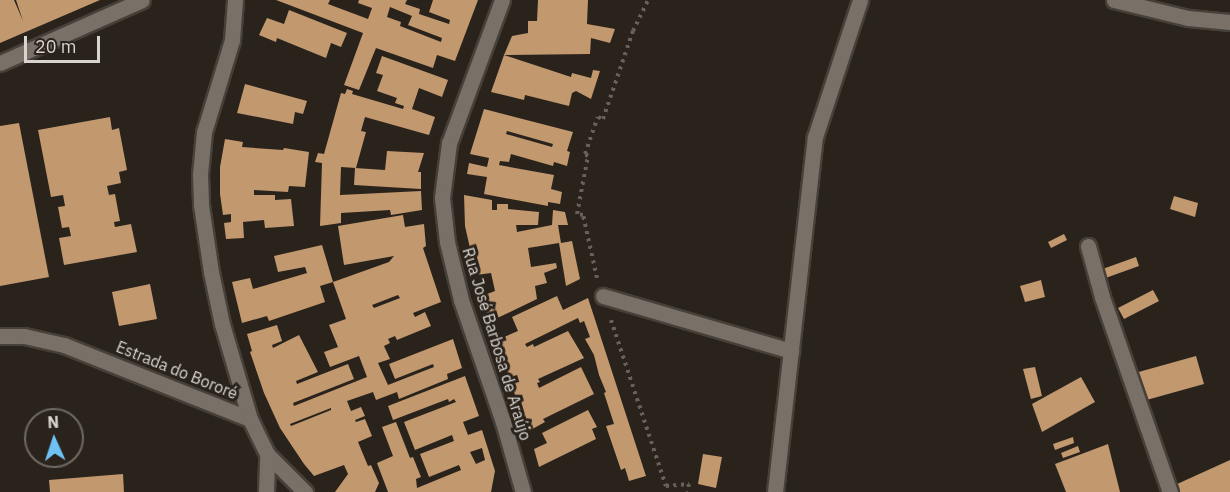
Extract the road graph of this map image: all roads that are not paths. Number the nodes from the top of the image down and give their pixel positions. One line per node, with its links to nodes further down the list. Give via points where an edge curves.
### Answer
1 (142, 0): 7 (street)
2 (236, 0): 12 (street, via 232,40 204,132 200,184 220,313)
3 (502, 0): 16 (street, Rua José Barbosa de Araújo, via 449,143 442,198 447,242 461,300)
4 (860, 0): 11 (street, via 815,137)
5 (1114, 0): 6 (street, via 1188,18)
6 (1230, 22)
7 (0, 63)
8 (1088, 246): 18 (street, via 1101,297)
9 (603, 296): 11 (street)
10 (0, 336): 12 (street, Estrada do Bororé, via 24,336 64,345)
11 (791, 351): 17 (street)
12 (250, 419): 13 (street, Estrada do Bororé)
13 (267, 454): 14 (street); 15 (street, Estrada do Bororé)
14 (266, 492)
15 (305, 492)
16 (523, 492)
17 (774, 492)
18 (1170, 492)

